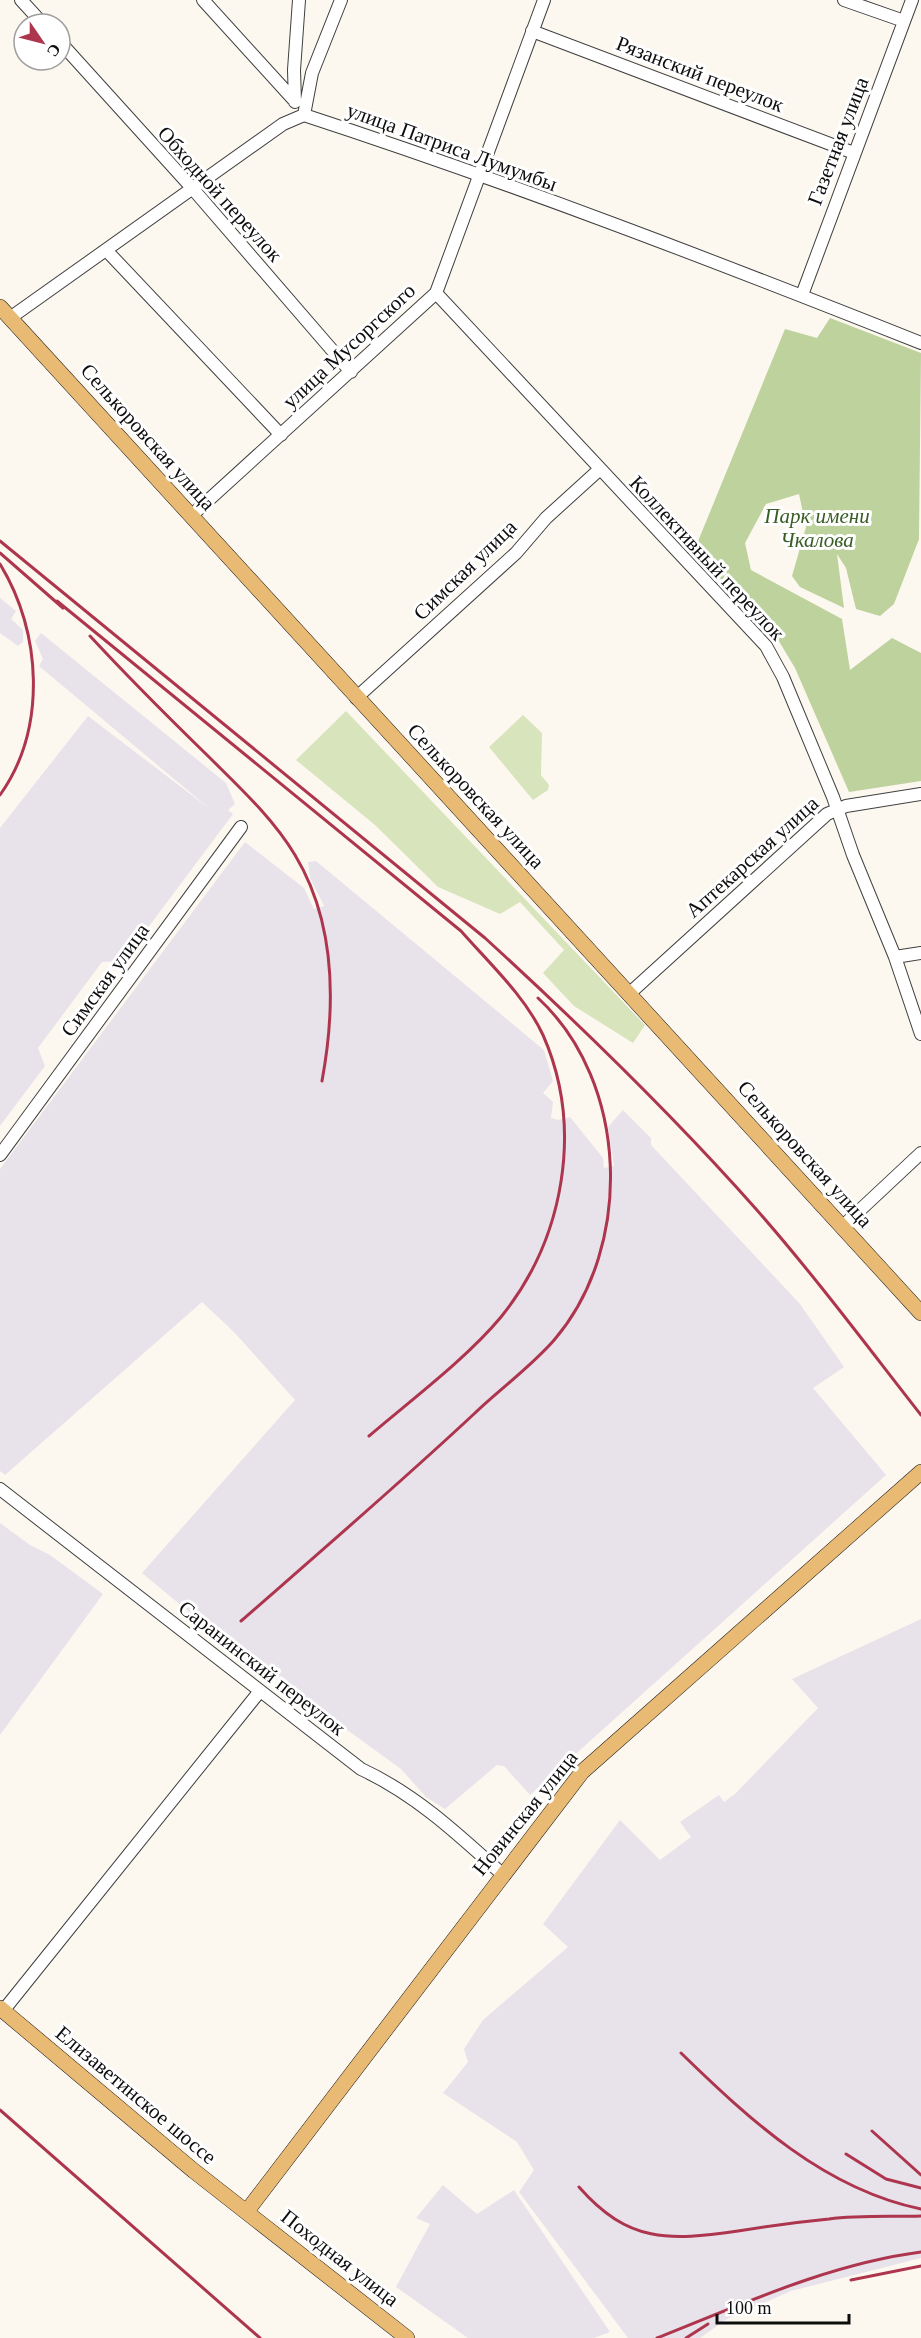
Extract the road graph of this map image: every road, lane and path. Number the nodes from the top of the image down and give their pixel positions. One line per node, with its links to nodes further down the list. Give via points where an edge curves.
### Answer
1 (21, 0): 8 (street)
2 (204, 0): 12 (street)
3 (299, 0): 12 (street)
4 (341, 0): 13 (street, via 312,73)
5 (544, 0): 10 (street, улица Мусоргского)
6 (844, 0): 9 (street)
7 (912, 0): 9 (street, Газетная улица)
8 (32, 12)
9 (904, 21): 14 (street, Газетная улица)
10 (532, 31): 14 (street, Рязанский переулок); 15 (street, улица Мусоргского)
11 (72, 55): 16 (street, Обходной переулок)
12 (293, 99): 13 (street)
13 (304, 115): 15 (street, улица Патриса Лумумбы); 16 (street, via 282,124)
14 (854, 153): 19 (street, Газетная улица)
15 (478, 175): 18 (street, улица Мусоргского); 19 (street, улица Патриса Лумумбы)
16 (193, 189): 17 (street); 22 (street, Обходной переулок)
17 (106, 250): 20 (street); 23 (street)
18 (436, 293): 22 (street, улица Мусоргского); 24 (street, Коллективный переулок)
19 (801, 295): 21 (street, улица Патриса Лумумбы)
20 (5, 312): 25 (main road, Селькоровская улица)
21 (921, 343)
22 (351, 372): 23 (street, улица Мусоргского)
23 (281, 435): 25 (street, улица Мусоргского)
24 (600, 469): 26 (street, Симская улица, via 546,518 508,560); 28 (street, Коллективный переулок, via 766,646 783,677)
25 (191, 516): 26 (main road, Селькоровская улица)
26 (356, 698): 32 (main road, Селькоровская улица)
27 (921, 794): 28 (street, Аптекарская улица)
28 (836, 809): 31 (street, Коллективный переулок); 32 (street, Аптекарская улица)
29 (241, 827): 35 (street, Симская улица)
30 (921, 953): 31 (street)
31 (895, 957): 33 (street, Коллективный переулок)
32 (630, 993): 36 (main road, Селькоровская улица)
33 (921, 1034)
34 (921, 1154): 36 (street)
35 (0, 1155)
36 (843, 1226): 37 (main road, Селькоровская улица)
37 (921, 1313)
38 (921, 1472): 41 (main road, Новинская улица, via 582,1772)
39 (0, 1489): 40 (street, Саранинский переулок)
40 (260, 1691): 41 (street, Саранинский переулок, via 361,1769 402,1791 453,1829); 42 (street)
41 (502, 1874): 43 (main road, Новинская улица)
42 (2, 2010): 43 (main road, Елизаветинское шоссе)
43 (247, 2211): 44 (main road, Походная улица)
44 (407, 2338)

